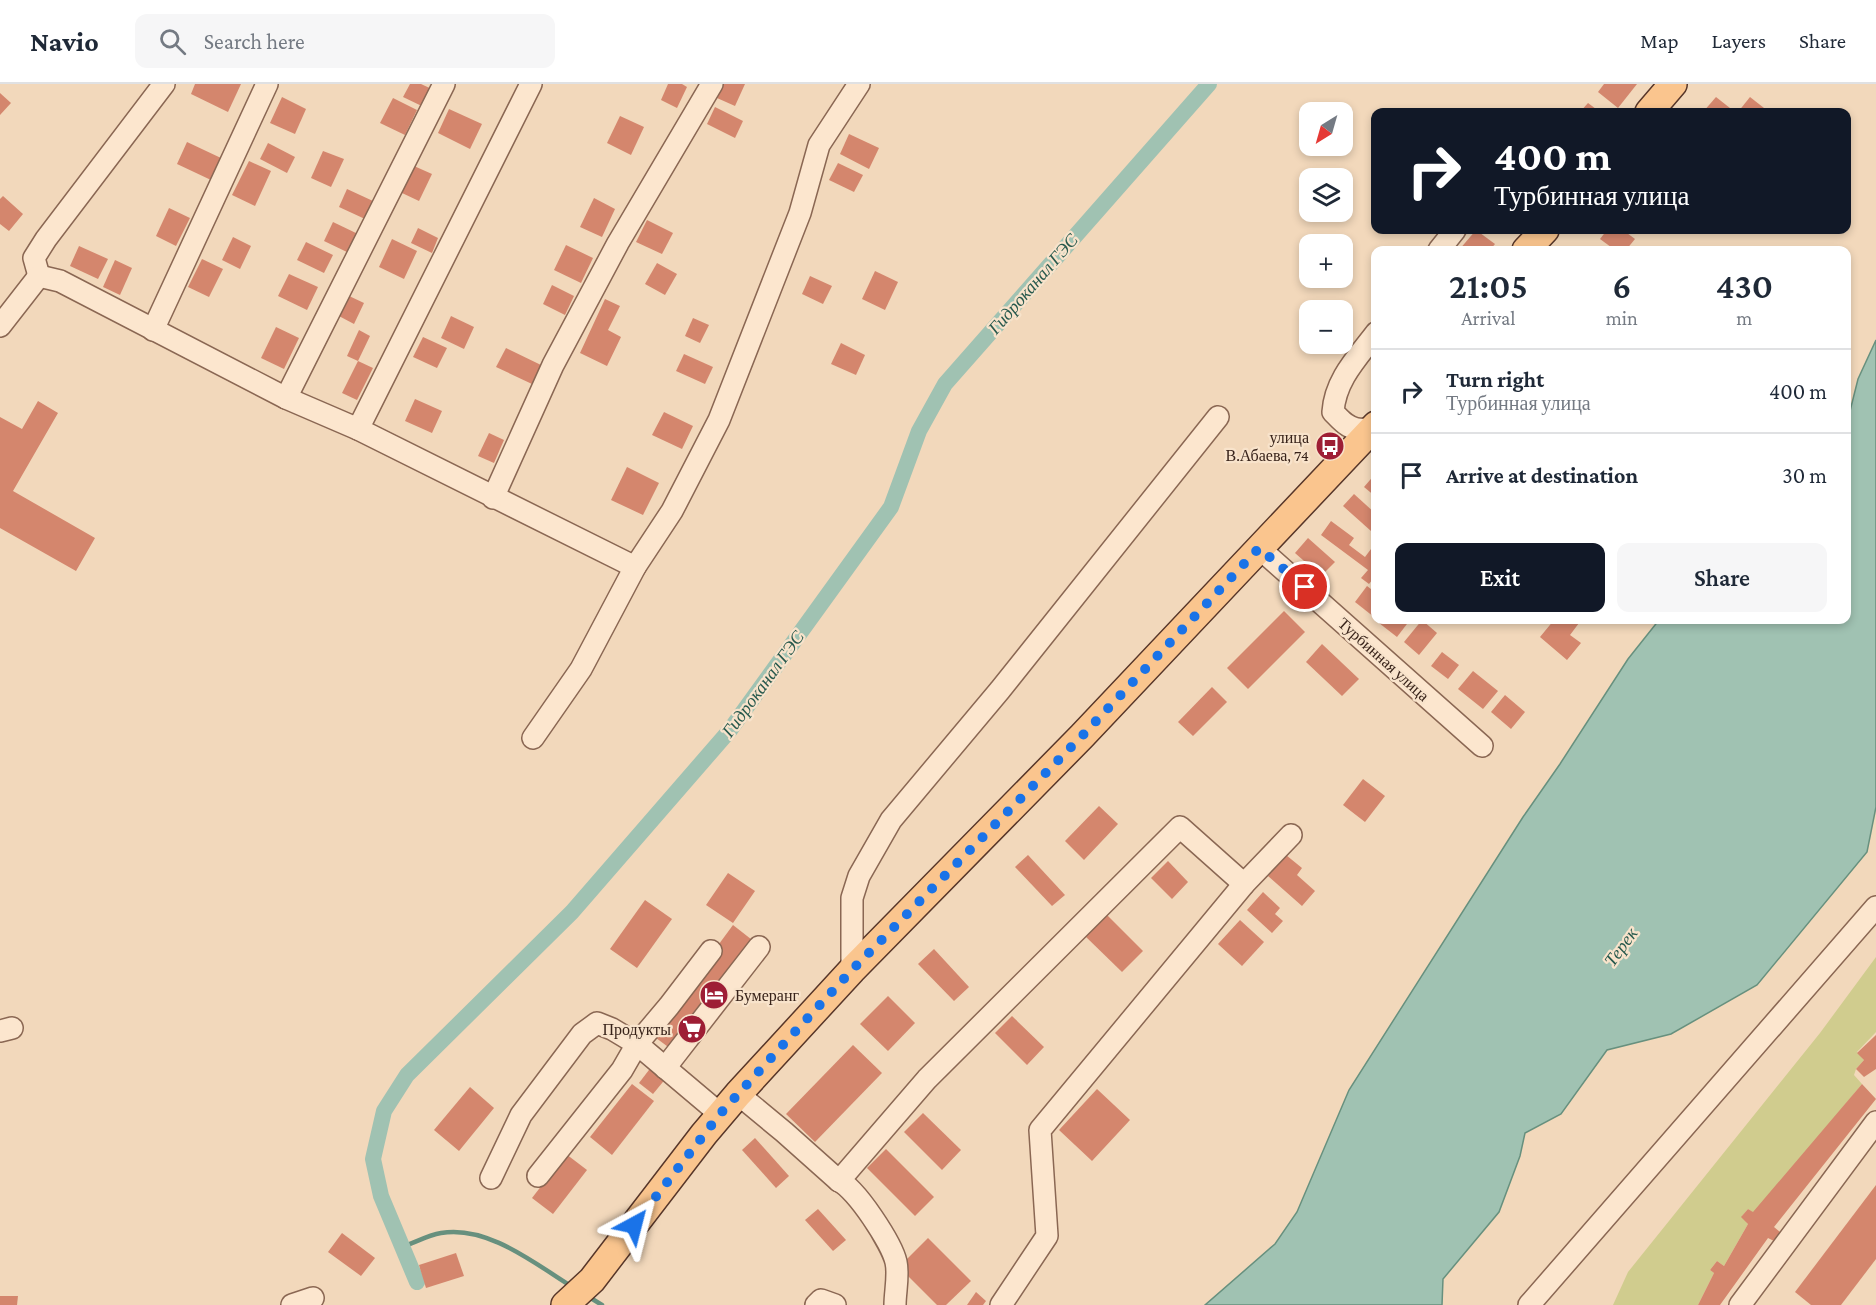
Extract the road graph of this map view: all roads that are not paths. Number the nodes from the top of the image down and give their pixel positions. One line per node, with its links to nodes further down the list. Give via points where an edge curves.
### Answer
1 (164, 84): 13 (street, via 46,239 34,258)
2 (267, 84): 15 (street)
3 (444, 84): 17 (street)
4 (531, 84): 19 (street)
5 (712, 84): 22 (street, via 618,243 553,365)
6 (858, 84): 24 (street, via 819,145 800,213 719,420 672,511)
7 (1674, 84): 8 (main road)
8 (1653, 108)
9 (1452, 234): 11 (street)
10 (1541, 234): 12 (main road)
11 (1442, 246)
12 (1530, 246)
13 (39, 276): 14 (street); 15 (street, via 60,281)
14 (0, 326)
15 (153, 330): 17 (street)
16 (1371, 339): 20 (street, via 1342,377 1333,412 1355,429)
17 (286, 398): 19 (street)
18 (1218, 417): 32 (street, via 891,820 859,876 852,898)
19 (358, 429): 22 (street)
20 (1371, 429)
21 (1371, 432): 23 (main road)
22 (493, 498): 24 (street)
23 (1259, 548): 26 (street, Турбинная улица); 32 (main road, via 1082,736)
24 (634, 567): 25 (street, via 581,669)
25 (533, 738)
26 (1482, 746)
27 (1291, 835): 28 (street)
28 (1244, 884): 40 (street, via 1180,827 927,1079); 48 (street, via 1040,1130 1047,1236)
29 (1876, 907): 49 (street)
30 (759, 946): 34 (street)
31 (711, 951): 33 (street)
32 (852, 970): 35 (main road)
33 (637, 1044): 34 (street); 38 (street, via 622,1071); 39 (street, via 597,1023 582,1034 521,1115)
34 (665, 1068): 36 (street)
35 (738, 1094): 36 (main road); 40 (street)
36 (720, 1114): 44 (main road, via 592,1280)
37 (1876, 1122): 42 (street)
38 (538, 1176)
39 (490, 1178)
40 (839, 1181): 47 (street, via 891,1246 896,1265)
41 (313, 1298): 43 (street)
42 (1749, 1301)
43 (292, 1305)
44 (565, 1305)
45 (816, 1305): 46 (street, via 821,1300)
46 (835, 1305)
47 (895, 1305)
48 (1001, 1305)
49 (1529, 1305)

